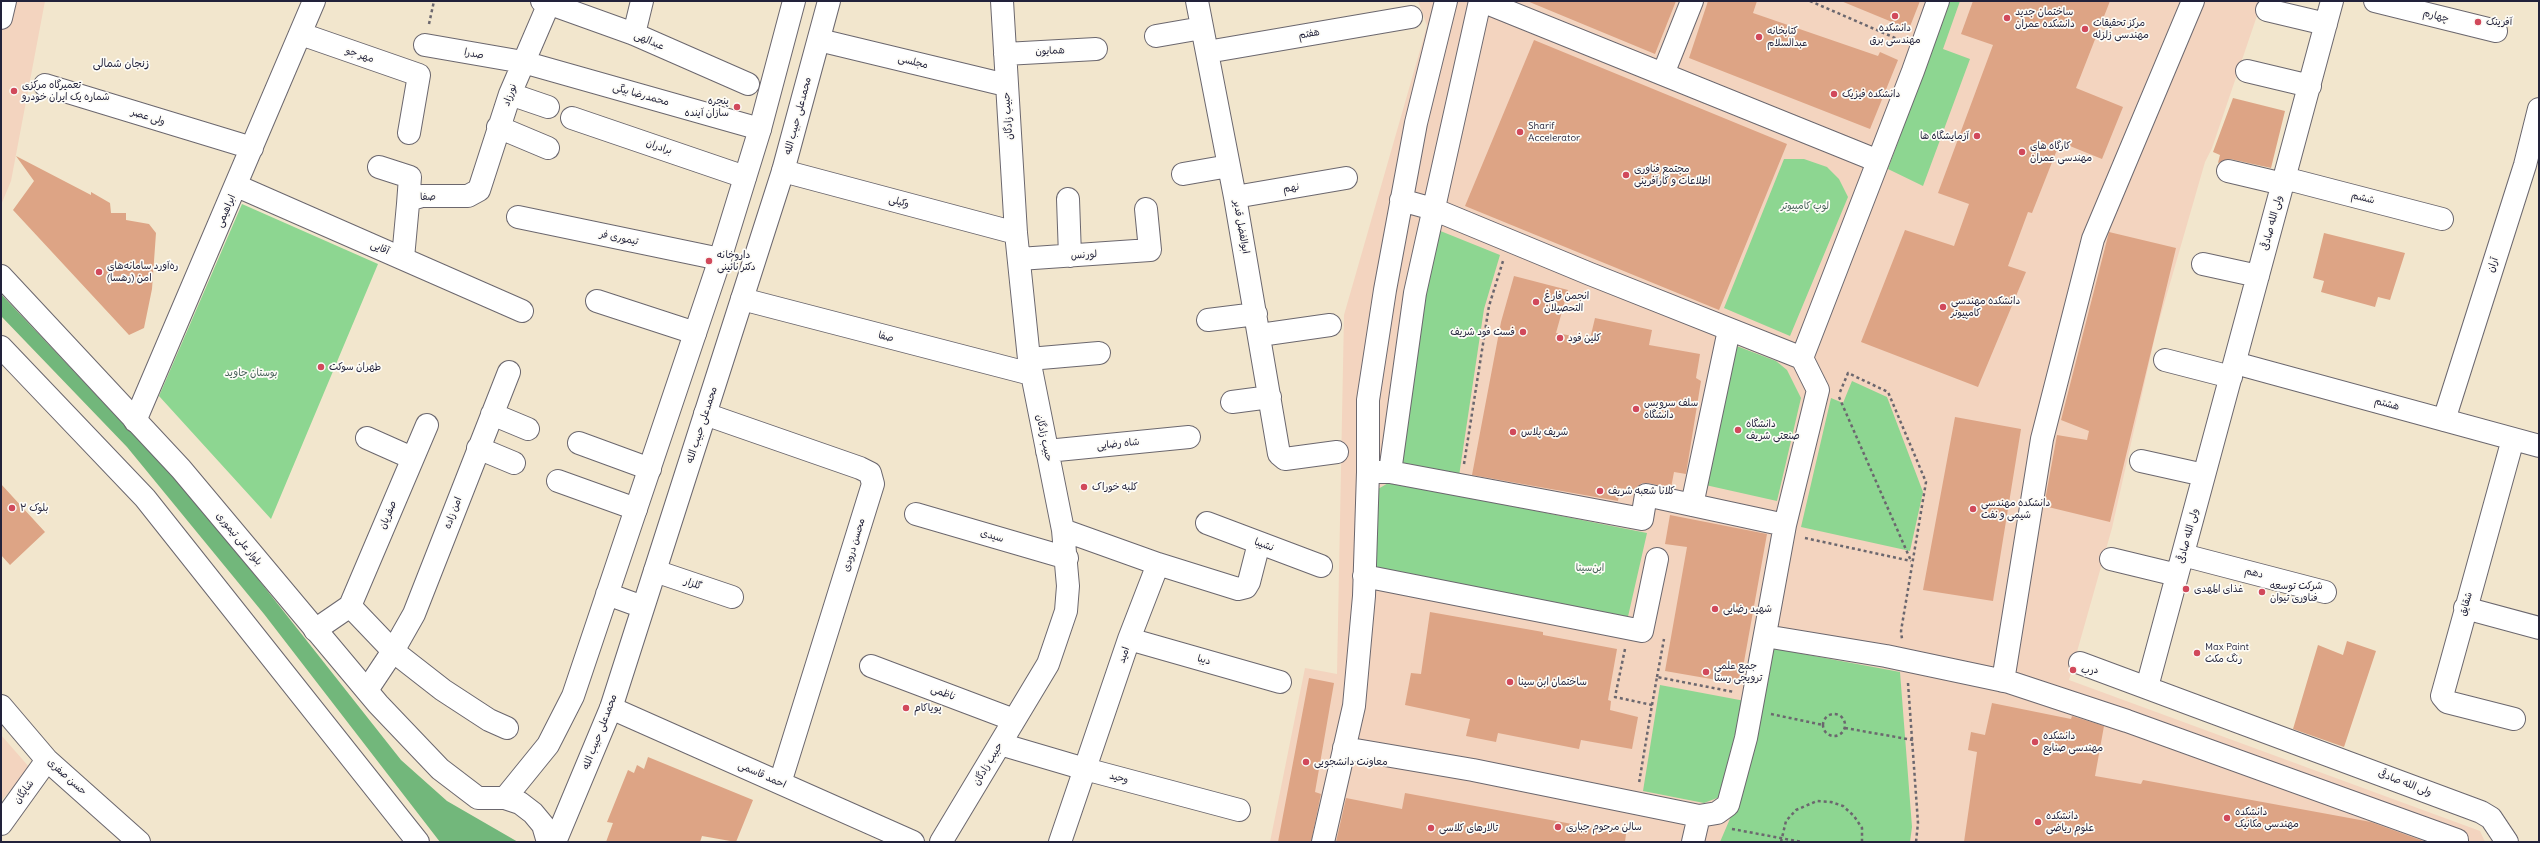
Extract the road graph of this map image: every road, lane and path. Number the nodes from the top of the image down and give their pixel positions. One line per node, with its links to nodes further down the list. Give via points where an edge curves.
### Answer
1 (5, 1): 19 (street)
2 (314, 1): 23 (street, ابراهیمی)
3 (547, 1): 24 (street, عبدالهی); 32 (street, نورزاد)
4 (642, 1): 24 (street)
5 (794, 1): 44 (street)
6 (829, 1): 26 (street, محمدعلی حبیب الله)
7 (1002, 1): 31 (street, حبیب زادگان)
8 (1197, 1): 21 (street, ابوالفضل قدیر)
9 (1446, 1): 61 (street, via 1416,123)
10 (1481, 1): 34 (street); 64 (street)
11 (1692, 1): 34 (street)
12 (1810, 1): 28 (path)
13 (1938, 1): 28 (street)
14 (2193, 1): 150 (street, via 2093,239 2042,439)
15 (2332, 1): 20 (street, ولی الله صادقی)
16 (2375, 1): 22 (street, چهارم)
17 (2267, 10): 20 (street)
18 (1411, 17): 30 (street, هفتم)
19 (1, 18)
20 (2326, 24): 38 (street, ولی الله صادقی)
21 (1202, 28): 25 (street); 30 (street, ابوالفضل قدیر)
22 (2496, 31)
23 (301, 34): 45 (street, مهر جو, via 420,75); 46 (street, ابراهیمی)
24 (634, 34): 35 (street, عبدالهی)
25 (1156, 36)
26 (819, 40): 37 (street, مجلسی); 51 (street, محمدعلی حبیب الله)
27 (425, 45): 32 (street, صدرا)
28 (1921, 48): 48 (street)
29 (1096, 49): 31 (street, همایون)
30 (1207, 52): 49 (street, ابوالفضل قدیر)
31 (1005, 54): 37 (street, حبیب زادگان)
32 (523, 62): 39 (street, نورزاد); 44 (street, محمدرضا بیگی)
33 (2247, 71): 38 (street)
34 (1663, 74): 48 (street)
35 (748, 84)
36 (45, 85): 46 (street, ولی عصر)
37 (1006, 85): 67 (street, حبیب زادگان)
38 (2310, 86): 56 (street, ولی الله صادقی)
39 (510, 94): 40 (street); 43 (street, نورزاد)
40 (548, 107)
41 (2539, 109): 98 (street, آران, via 2525,165)
42 (572, 118): 54 (street, برادران)
43 (498, 127): 47 (street); 58 (street, نورزاد)
44 (760, 129): 54 (street)
45 (409, 133)
46 (252, 148): 57 (street, ابراهیمی)
47 (548, 148)
48 (1878, 161): 87 (street)
49 (1229, 166): 53 (street); 59 (street, ابوالفضل قدیر)
50 (379, 167): 62 (street, via 410,178)
51 (783, 171): 67 (street, وکیلی); 76 (street, محمدعلی حبیب الله)
52 (2228, 171): 56 (street, ششم)
53 (1183, 174)
54 (745, 177): 72 (street)
55 (1346, 178): 59 (street, نهم)
56 (2284, 181): 66 (street, ششم); 75 (street, ولی الله صادقی)
57 (237, 186): 70 (street, آقایی); 99 (street, ابراهیمی)
58 (479, 190): 62 (street, صفا, via 468,196 416,197)
59 (1235, 197): 79 (street, ابوالفضل قدیر)
60 (1068, 199): 69 (street)
61 (1401, 200): 64 (street); 114 (street, via 1368,400)
62 (408, 204): 70 (street, صفا)
63 (1146, 209): 69 (street, لورنس, via 1150,250)
64 (1433, 209): 68 (street); 115 (street, via 1415,293)
65 (518, 217): 72 (street, تیموری فر)
66 (2442, 219)
67 (1016, 233): 71 (street, حبیب زادگان)
68 (1509, 240): 82 (street); 118 (path, via 1489,306 1467,449)
69 (1070, 256): 71 (street, لورنس)
70 (403, 258): 78 (street, آقایی)
71 (1019, 258): 89 (street, حبیب زادگان)
72 (720, 259): 83 (street)
73 (2203, 264): 75 (street)
74 (1, 276): 99 (street, بلوار علی تیموری)
75 (2258, 276): 90 (street, ولی الله صادقی)
76 (742, 300): 89 (street, صفا); 97 (street, محمدعلی حبیب الله)
77 (597, 301): 83 (street)
78 (522, 311)
79 (1256, 314): 80 (street); 84 (street, ابوالفضل قدیر)
80 (1208, 320)
81 (1330, 325): 84 (street)
82 (1729, 330): 87 (street); 119 (street)
83 (695, 333): 113 (street)
84 (1260, 336): 94 (street, ابوالفضل قدیر)
85 (1, 347): 176 (street, via 145,498)
86 (1099, 353): 89 (street, صفا)
87 (1802, 358): 92 (street)
88 (2165, 360): 90 (street, هشتم)
89 (1030, 366): 108 (street, حبیب زادگان)
90 (2233, 370): 98 (street, هشتم); 116 (street, ولی الله صادقی)
91 (509, 372): 96 (street, امن زاده)
92 (1818, 390): 93 (path); 123 (street)
93 (1838, 397): 129 (path); 129 (path, via 1848,373 1888,392 1926,482)
94 (1270, 398): 95 (street); 109 (street, ابوالفضل قدیر, via 1279,454 1285,459)
95 (1232, 402)
96 (492, 414): 101 (street); 107 (street, امن زاده)
97 (705, 414): 133 (street, محمدعلی حبیب الله); 168 (street, محسن درودی, via 860,468 870,473 873,484)
98 (2444, 420): 104 (street, هشتم)
99 (135, 421): 143 (street, بلوار علی تیموری, via 181,469)
100 (426, 425): 110 (street, صفریان)
101 (528, 429)
102 (1189, 437): 108 (street, شاه رضایی)
103 (367, 438): 110 (street)
104 (2513, 439): 106 (street, هشتم); 140 (street, شقایق)
105 (579, 443): 113 (street)
106 (2539, 446)
107 (478, 448): 112 (street); 146 (street, امن زاده, via 414,614)
108 (1047, 451): 124 (street, حبیب زادگان)
109 (1337, 452)
110 (412, 458): 138 (street, صفریان)
111 (2141, 460): 116 (street)
112 (514, 463)
113 (650, 469): 120 (street)
114 (1368, 472): 115 (street); 134 (street)
115 (1390, 472): 118 (street)
116 (2204, 475): 131 (street, ولی الله صادقی)
117 (558, 481): 120 (street)
118 (1458, 485): 119 (street, via 1642,519 1646,495)
119 (1692, 505): 123 (street)
120 (636, 509): 136 (street)
121 (916, 514): 126 (street, سیدی)
122 (1208, 523): 125 (street, نشیبا)
123 (1785, 529): 129 (path); 144 (street)
124 (1063, 530): 126 (street, حبیب زادگان); 130 (street)
125 (1259, 543): 130 (street, via 1249,582 1246,587 1238,589); 132 (street, نشیبا)
126 (1067, 558): 159 (street, حبیب زادگان, via 1066,611 1048,664)
127 (1657, 559): 141 (street, via 1642,631)
128 (2111, 559): 131 (street, دهم)
129 (1912, 561): 147 (path, via 1900,631)
130 (1158, 564): 145 (street, امید)
131 (2180, 565): 135 (street, دهم); 152 (street, ولی الله صادقی)
132 (1321, 566)
133 (655, 571): 137 (street, گلزار); 139 (street, محمدعلی حبیب الله)
134 (1364, 576): 141 (street); 165 (street, via 1354,706)
135 (2325, 592)
136 (607, 594): 139 (street); 169 (street, via 573,696 558,729)
137 (732, 597)
138 (350, 606): 143 (street); 146 (street)
139 (644, 607): 157 (street, محمدعلی حبیب الله)
140 (2465, 608): 142 (street); 158 (street, شقایق, via 2442,696 2448,702)
141 (1629, 628): 155 (path, via 1615,697)
142 (2539, 628)
143 (315, 630): 153 (street, بلوار علی تیموری)
144 (1765, 636): 147 (street); 154 (street)
145 (1129, 639): 151 (street, دیبا); 167 (street, امید)
146 (393, 651): 153 (street, امن زاده); 161 (street, via 443,690 489,720)
147 (1907, 660): 150 (street); 163 (path)
148 (2080, 663): 152 (street)
149 (871, 666): 159 (street, ناظمی)
150 (2003, 681): 186 (street, via 2127,721)
151 (1280, 682)
152 (2147, 687): 187 (street, ولی الله صادقی, via 2481,812 2491,818)
153 (367, 690): 169 (street, بلوار علی تیموری, via 440,768 478,798)
154 (1752, 703): 155 (path, via 1656,678); 160 (path); 173 (street, via 1728,805)
155 (1652, 705): 170 (path)
156 (1, 706): 166 (street, حسن صفری)
157 (610, 708): 168 (street, احمد قاسمی); 178 (street, محمدعلی حبیب الله)
158 (2514, 719)
159 (1014, 720): 164 (street, حبیب زادگان)
160 (1823, 725): 162 (path, via 1831,736 1840,734); 162 (path, via 1826,718 1835,714 1844,720)
161 (507, 728)
162 (1845, 728): 163 (path)
163 (1913, 740): 185 (path, via 1918,823)
164 (1000, 744): 167 (street, وحید); 180 (street, حبیب زادگان)
165 (1344, 748): 170 (street, via 1473,770); 182 (street)
166 (47, 760): 172 (street, شایگان); 175 (street, حسن صفری)
167 (1085, 769): 171 (street, وحید); 181 (street, امید)
168 (780, 783): 179 (street, احمد قاسمی)
169 (505, 798): 177 (street, via 520,803 533,813 543,825)
170 (1635, 803): 173 (street)
171 (1239, 810)
172 (1, 824)
173 (1697, 827): 174 (path)
174 (1781, 840): 183 (path); 184 (path, via 1786,821 1796,810 1817,801 1843,806 1854,816 1862,828)
175 (139, 842)
176 (418, 842)
177 (548, 842)
178 (555, 842)
179 (913, 842)
180 (941, 842)
181 (1060, 842)
182 (1323, 842)
183 (1802, 842)
184 (1862, 842)
185 (1916, 842)
186 (2457, 842)
187 (2507, 842)

